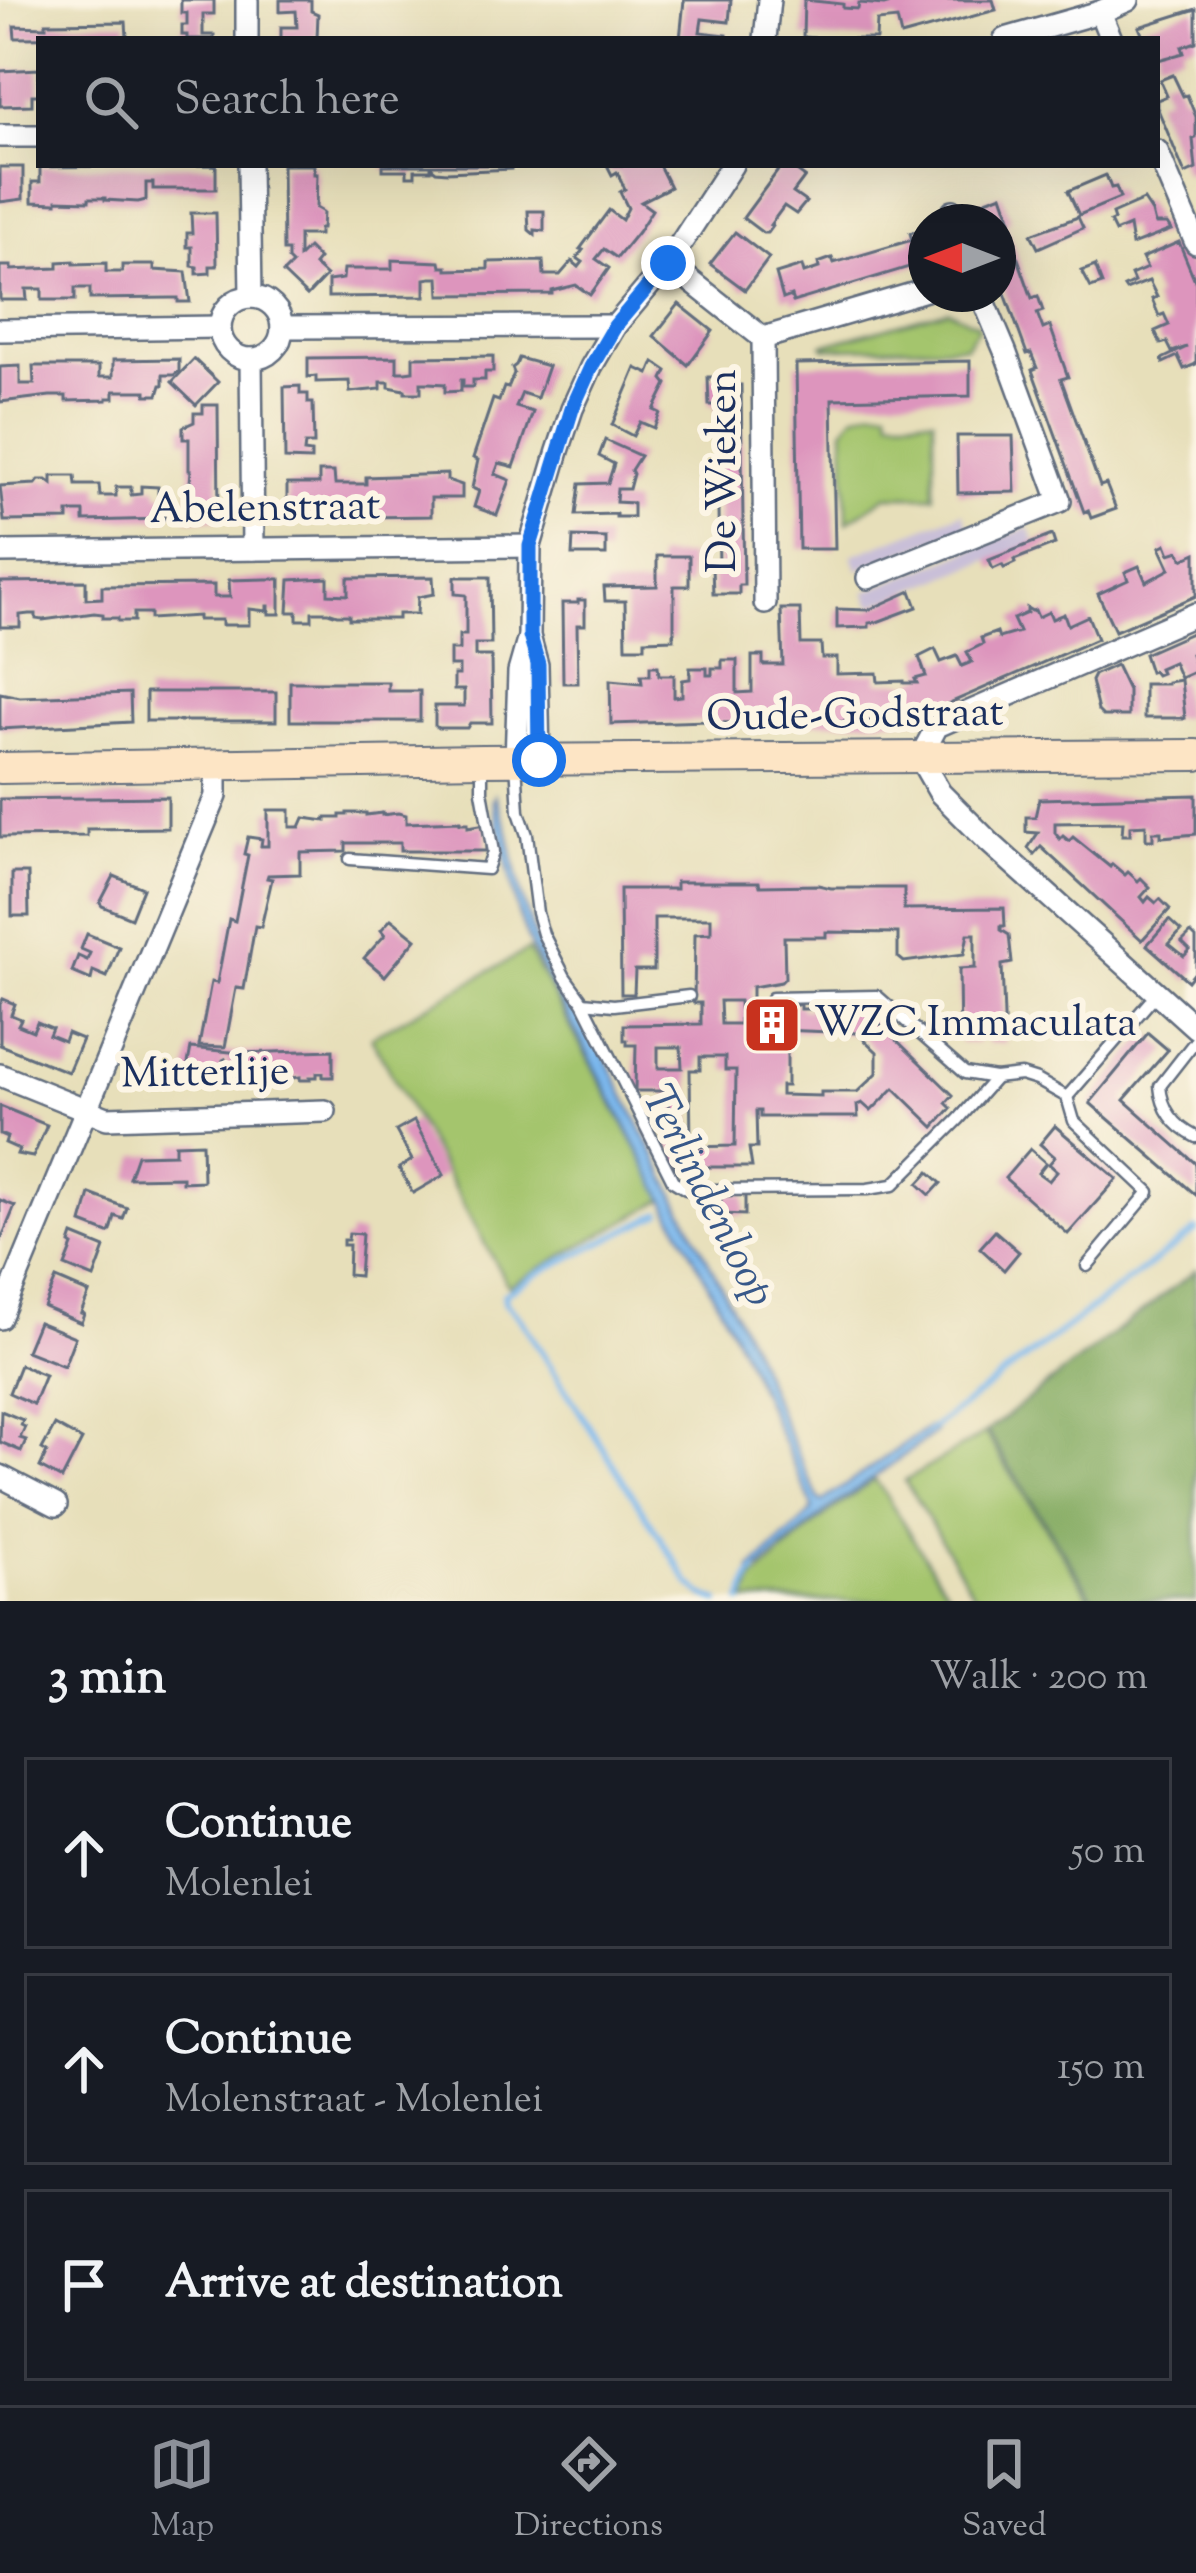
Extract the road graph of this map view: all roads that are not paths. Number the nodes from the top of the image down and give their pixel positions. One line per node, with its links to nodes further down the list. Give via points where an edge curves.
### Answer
1 (247, 0): 5 (street)
2 (769, 0): 6 (street)
3 (1128, 0): 4 (street)
4 (1100, 12): 7 (street); 8 (street)
5 (247, 36)
6 (765, 36)
7 (1016, 36)
8 (1110, 36)
9 (0, 136): 10 (street)
10 (36, 136)
11 (1160, 158): 14 (street)
12 (249, 168): 17 (street)
13 (729, 168): 15 (street)
14 (1196, 243)
15 (668, 263): 19 (street); 23 (street, De Wieken)
16 (908, 295): 23 (street, De Wieken)
17 (251, 297): 20 (street, via 276,309); 21 (street, via 232,302)
18 (988, 312): 28 (street, via 1060,501)
19 (615, 326): 20 (street); 25 (street, via 572,409)
20 (282, 327): 24 (street, via 273,350)
21 (220, 328): 22 (street); 24 (street, via 229,350)
22 (0, 330)
23 (763, 338): 29 (street, De Wieken)
24 (251, 359): 26 (street)
25 (530, 546): 26 (street, Abelenstraat); 34 (street, via 530,636 538,664)
26 (254, 549): 27 (street, Abelenstraat)
27 (0, 552)
28 (868, 578)
29 (765, 603)
30 (1196, 614): 32 (street, via 937,726)
31 (1196, 755): 32 (street, Oude-Godstraat)
32 (920, 758): 34 (street, Oude-Godstraat); 38 (street, via 940,793 989,842)
33 (482, 760): 34 (street, Oude-Godstraat); 35 (street, Oude-Godstraat); 37 (lane, via 494,852 488,869)
34 (527, 760): 41 (lane, via 519,812 537,913)
35 (216, 765): 36 (street, Oude-Godstraat); 47 (street, via 217,796)
36 (0, 768)
37 (350, 860)
38 (1158, 992): 42 (street); 46 (lane)
39 (689, 996): 41 (lane)
40 (772, 998): 45 (lane, via 877,996 964,1073)
41 (583, 1002): 45 (lane, via 673,1181 686,1189 893,1185)
42 (1196, 1028)
43 (1196, 1040): 49 (lane, via 1160,1086 1173,1120)
44 (0, 1075): 47 (street, Mitterlije)
45 (995, 1078): 46 (lane, via 1021,1075)
46 (1067, 1097): 50 (lane, via 1074,1121 1149,1192)
47 (87, 1110): 48 (street, Mitterlije, via 106,1118); 51 (street)
48 (325, 1111)
49 (1196, 1137)
50 (1088, 1266)
51 (0, 1318)
52 (0, 1476): 53 (street)
53 (56, 1505)

